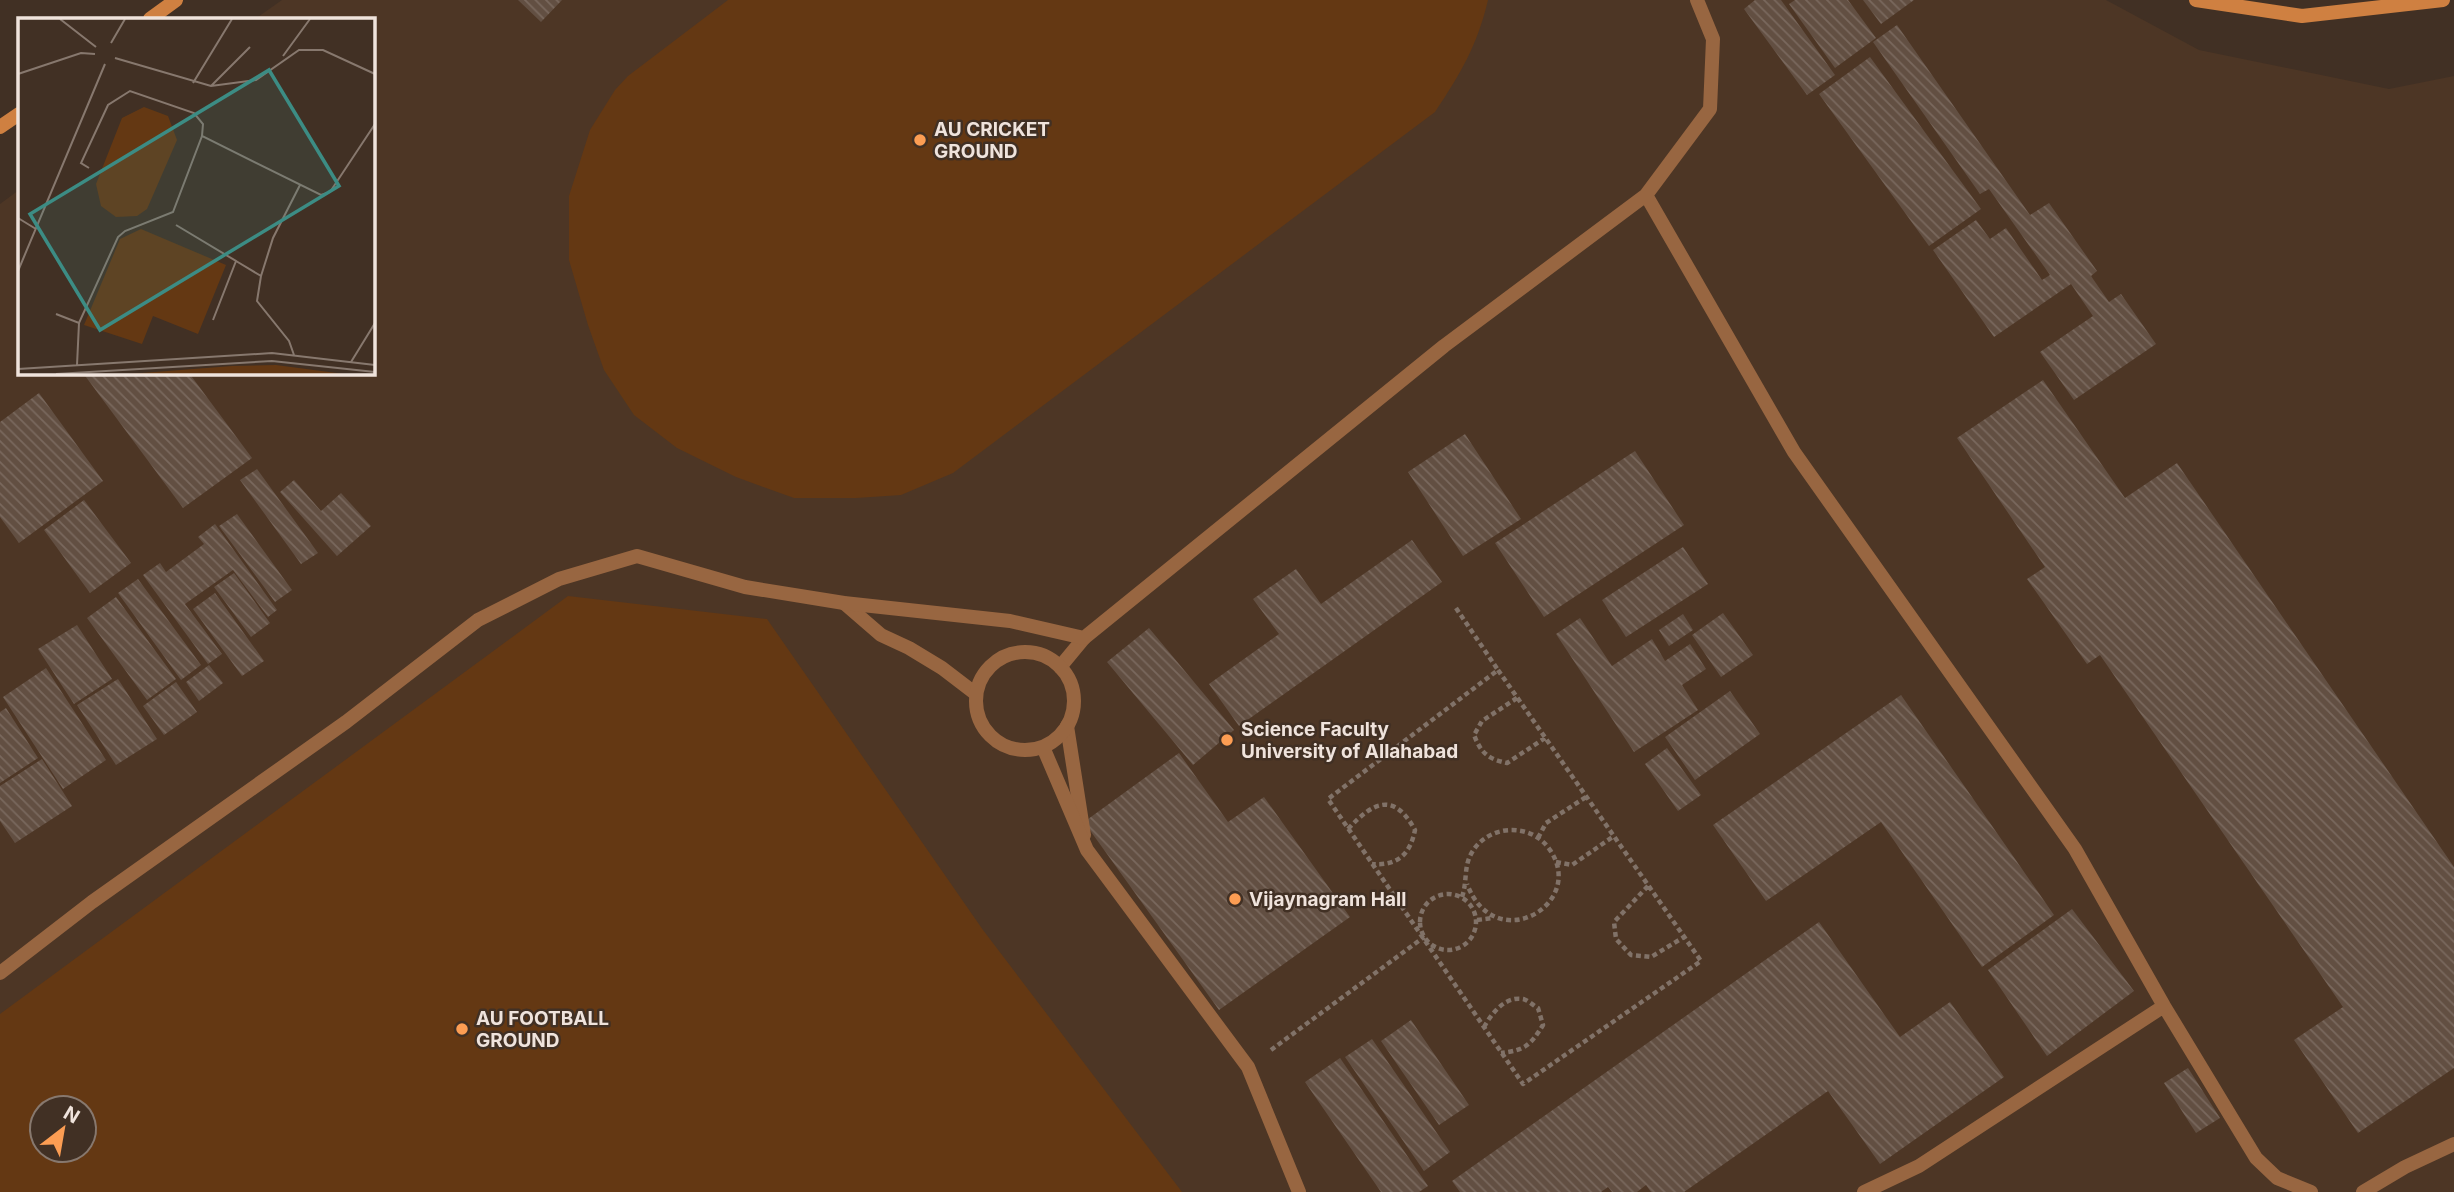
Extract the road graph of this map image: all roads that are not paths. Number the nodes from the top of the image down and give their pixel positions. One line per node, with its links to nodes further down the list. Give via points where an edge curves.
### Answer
1 (176, 0): 5 (street)
2 (1697, 0): 8 (street, via 1713,39 1710,108)
3 (2196, 0): 4 (street, via 2302,16)
4 (2443, 0)
5 (151, 18)
6 (18, 115): 7 (street)
7 (0, 127)
8 (1646, 195): 10 (street, via 1444,346); 17 (street, via 1794,452 2076,849)
9 (844, 603): 10 (street, via 1010,621); 12 (street, via 881,635 942,668); 16 (street, via 745,587 637,556 559,579 478,620 346,722)
10 (1084, 638): 11 (street)
11 (1060, 667): 12 (street, via 1039,654 1006,656 981,678); 13 (street, via 1074,698)
12 (976, 694): 14 (street, via 983,727 995,739 1009,748)
13 (1067, 726): 14 (street); 15 (street)
14 (1043, 747): 15 (street)
15 (1087, 850): 19 (street, via 1248,1067)
16 (0, 973)
17 (2164, 1006): 20 (street, via 1919,1166); 21 (street, via 2256,1158 2277,1178)
18 (2454, 1144): 22 (street)
19 (1299, 1192)
20 (1864, 1192)
21 (2311, 1192)
22 (2363, 1192)

